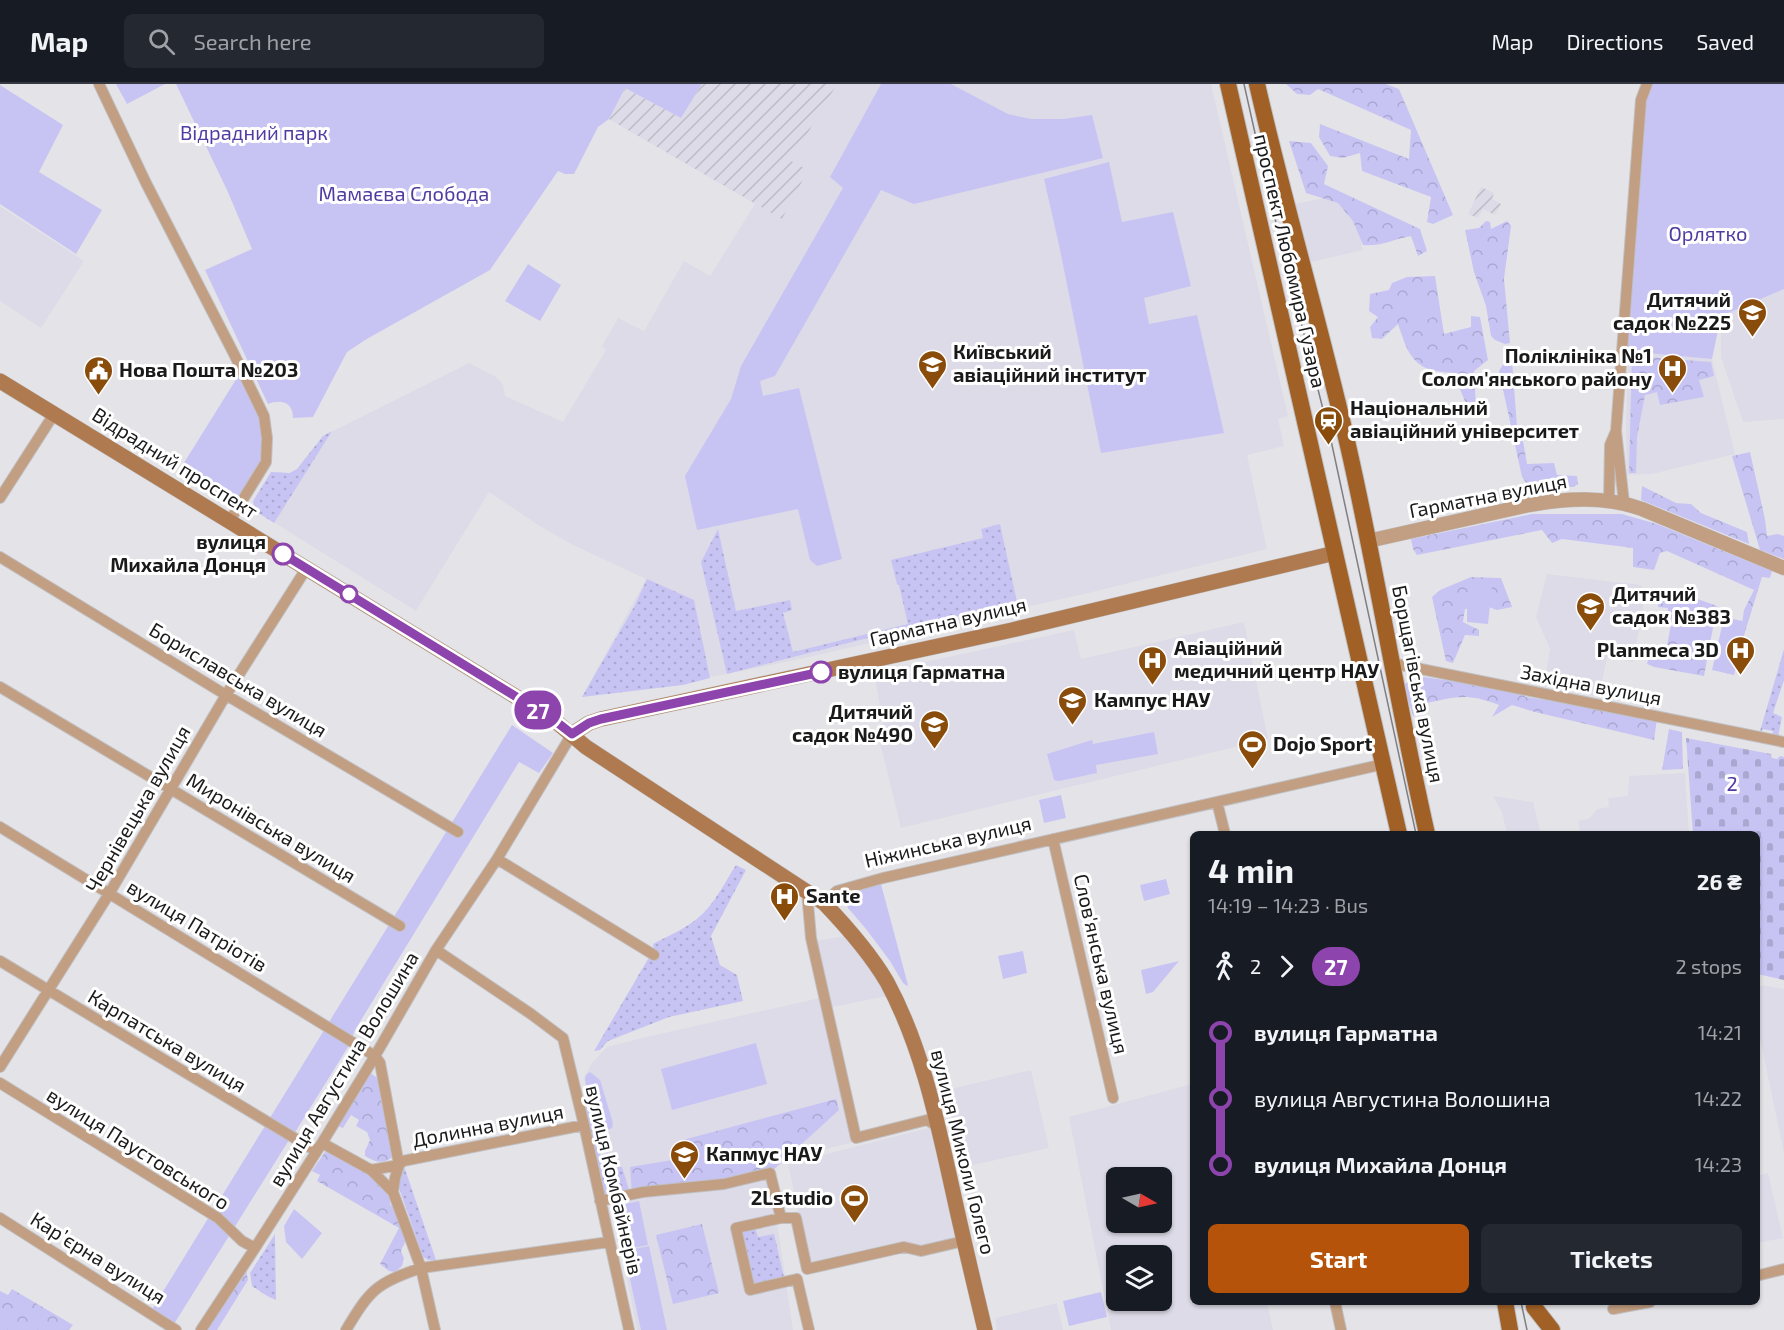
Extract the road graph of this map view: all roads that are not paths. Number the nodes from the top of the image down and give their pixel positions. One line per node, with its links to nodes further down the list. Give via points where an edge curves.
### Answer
1 (99, 84): 11 (street, via 264,416 266,462)
2 (1228, 84): 13 (main road, проспект Любомира Гузара)
3 (1257, 84): 12 (main road, проспект Любомира Гузара, via 1326,355)
4 (1647, 84): 7 (street, via 1640,105)
5 (0, 381): 6 (main road, Відрадний проспект)
6 (54, 414): 8 (street); 11 (main road, Відрадний проспект)
7 (1617, 431): 9 (street, via 1610,445); 10 (street)
8 (0, 498)
9 (1609, 501): 10 (street, Гарматна вулиця); 12 (street, Гарматна вулиця, via 1549,501)
10 (1624, 503): 15 (street, Гарматна вулиця)
11 (229, 522): 16 (main road, Відрадний проспект)
12 (1368, 541): 17 (main road, Борщагівська вулиця)
13 (1335, 553): 20 (main road, Гарматна вулиця, via 1012,630 601,719); 22 (main road)
14 (0, 557): 19 (street, Бориславська вулиця)
15 (1784, 568)
16 (306, 569): 19 (street, Чернівецька вулиця); 20 (main road, Відрадний проспект)
17 (1391, 663): 21 (street, Західна вулиця); 28 (main road, Борщагівська вулиця)
18 (0, 687): 23 (street, Миронівська вулиця)
19 (226, 695): 23 (street, Чернівецька вулиця); 29 (street, Бориславська вулиця)
20 (572, 734): 31 (street, вулиця Августина Волошина); 32 (main road)
21 (1784, 742)
22 (1384, 764): 24 (street, Ніжинська вулиця); 27 (main road)
23 (170, 789): 33 (street, Чернівецька вулиця); 35 (street, Миронівська вулиця)
24 (1217, 802): 26 (street); 30 (street, Ніжинська вулиця)
25 (0, 827): 33 (street, вулиця Патріотів)
26 (1224, 831)
27 (1399, 831)
28 (1426, 831)
29 (458, 832)
30 (1053, 839): 34 (street, Ніжинська вулиця, via 883,878 837,891); 43 (street, Слов'янська вулиця)
31 (497, 859): 36 (street, вулиця Августина Волошина); 37 (street)
32 (807, 892): 34 (main road); 45 (street, via 811,938 856,1138 927,1120)
33 (109, 894): 39 (street, Чернівецька вулиця); 40 (street, вулиця Патріотів)
34 (824, 903): 45 (main road, вулиця Миколи Голего, via 855,937 896,1000 917,1052)
35 (400, 926)
36 (436, 950): 40 (street, вулиця Августина Волошина); 44 (street, вулиця Комбайнерів, via 563,1038)
37 (654, 955)
38 (0, 961): 39 (street, Карпатська вулиця)
39 (49, 991): 41 (street, Чернівецька вулиця); 46 (street, Карпатська вулиця)
40 (375, 1056): 46 (street, вулиця Августина Волошина); 47 (street, via 380,1063)
41 (0, 1067)
42 (0, 1083): 55 (street, вулиця Паустовського, via 218,1218)
43 (1113, 1098)
44 (585, 1125): 47 (street, Долинна вулиця, via 403,1161); 50 (street, вулиця Комбайнерів)
45 (939, 1127): 53 (main road, вулиця Миколи Голего)
46 (319, 1147): 48 (street, Карпатська вулиця); 55 (street, вулиця Августина Волошина)
47 (399, 1165): 48 (street, Долинна вулиця); 49 (street)
48 (371, 1170): 49 (street, Карпатська вулиця)
49 (393, 1192): 56 (street)
50 (600, 1201): 52 (street, via 643,1192 724,1184 770,1173); 54 (street, вулиця Комбайнерів)
51 (0, 1218): 68 (street, Карʼєрна вулиця)
52 (781, 1218): 57 (street, via 796,1218); 60 (street, via 736,1228 750,1290)
53 (964, 1241): 57 (street, via 921,1251 904,1247); 74 (main road, вулиця Миколи Голего)
54 (609, 1242): 56 (street); 72 (street, вулиця Комбайнерів)
55 (255, 1248): 69 (street, вулиця Августина Волошина)
56 (421, 1268): 70 (street, via 379,1286 367,1296); 71 (street)
57 (807, 1269): 60 (street, via 795,1267)
58 (1784, 1269): 59 (street)
59 (1760, 1275)
60 (797, 1279): 73 (street)
61 (1336, 1305): 75 (street)
62 (1505, 1305): 76 (main road)
63 (1505, 1305): 77 (main road)
64 (1534, 1305): 78 (main road)
65 (1535, 1305): 79 (main road)
66 (1634, 1305): 67 (street)
67 (1613, 1309)
68 (176, 1330)
69 (201, 1330)
70 (346, 1330)
71 (435, 1330)
72 (629, 1330)
73 (809, 1330)
74 (986, 1330)
75 (1341, 1330)
76 (1495, 1330)
77 (1510, 1330)
78 (1539, 1330)
79 (1552, 1330)

